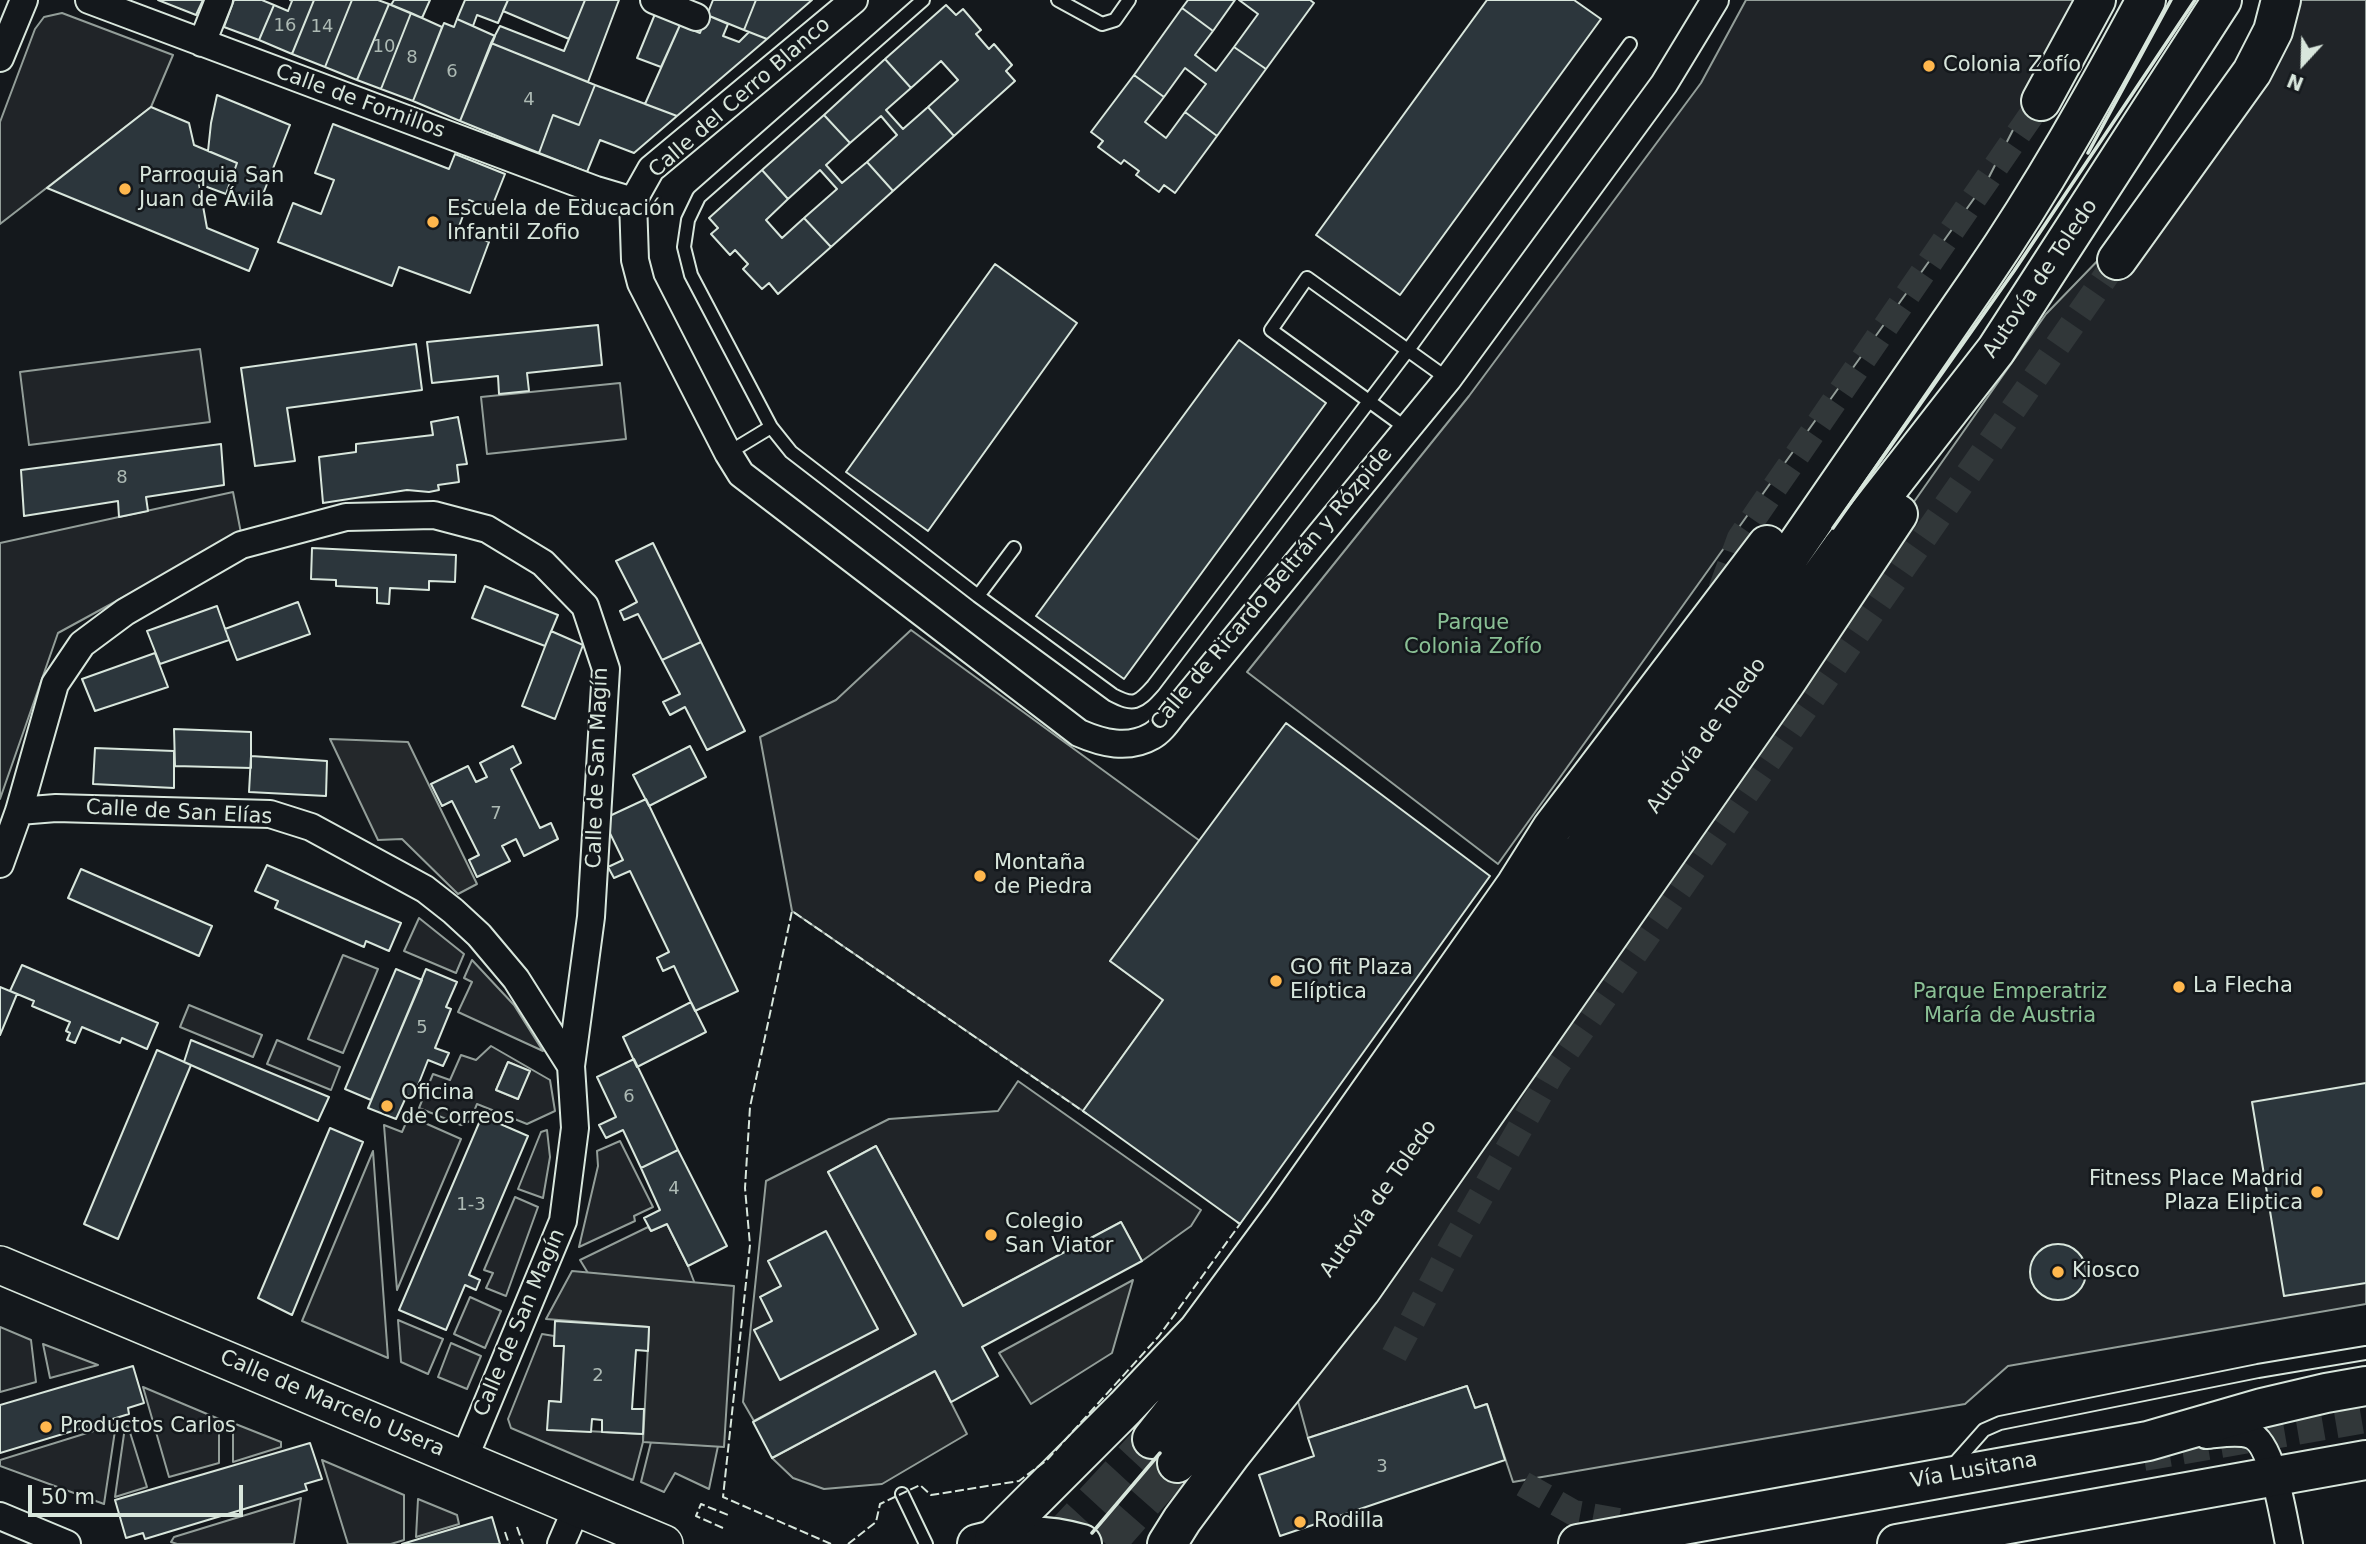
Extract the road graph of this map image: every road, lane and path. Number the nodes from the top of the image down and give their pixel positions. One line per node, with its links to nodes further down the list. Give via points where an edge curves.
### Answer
1 (24, 0): 17 (street)
2 (89, 0): 15 (street, Calle de Fornillos)
3 (219, 0): 15 (street)
4 (654, 0): 14 (street)
5 (854, 0): 19 (street, Calle del Cerro Blanco, via 651,169)
6 (923, 0): 26 (lane, via 699,197 688,220 684,247 691,275)
7 (1058, 0): 8 (lane, via 1102,24 1115,20)
8 (1129, 0)
9 (1715, 0): 24 (street, Calle de Ricardo Beltrán y Rózpide, via 1664,84)
10 (2096, 0): 18 (main road)
11 (2146, 0): 21 (main road, Autovía de Toledo, via 2029,208)
12 (2222, 0): 23 (main road, Autovía de Toledo)
13 (2281, 0): 20 (main road, via 2273,30 2252,72)
14 (696, 17)
15 (202, 43): 19 (street, Calle de Fornillos)
16 (1630, 44): 22 (lane)
17 (0, 58)
18 (2041, 101)
19 (633, 201): 28 (street, Calle de Ricardo Beltrán y Rózpide, via 635,260 641,283)
20 (2117, 260)
21 (1981, 278): 23 (main road, Autovía de Toledo, via 1650,758 1275,1285 1165,1451 1305,1306 1841,549); 45 (main road, via 1922,341 1552,828 1198,1331)
22 (1408, 350): 24 (lane); 25 (lane); 25 (lane, via 1307,278 1271,330)
23 (1996, 350): 51 (main road, via 1958,423 1786,682 1361,1290 1231,1454)
24 (1448, 379): 27 (street, Calle de Ricardo Beltrán y Rózpide)
25 (1369, 402): 27 (lane); 30 (lane, via 1140,701 1127,702 1113,695)
26 (771, 427): 28 (lane); 30 (lane, via 791,452)
27 (1406, 428): 28 (street, Calle de Ricardo Beltrán y Rózpide, via 1178,708 1153,736 1124,744 1102,743 1079,733 767,496 741,474)
28 (728, 453)
29 (1014, 548): 30 (lane)
30 (978, 596)
31 (19, 811): 32 (street, Calle de San Magín); 33 (street, Calle de San Elías, via 270,814 311,827 425,889 453,911 516,979); 33 (street, Calle de San Magín, via 55,684 82,645 125,612 241,544 346,517 434,515 487,529 543,563 585,606 606,669 591,917)
32 (0, 864)
33 (572, 1066): 38 (street, Calle de San Magín, via 575,1128 563,1221)
34 (0, 1265): 38 (main road, Calle de Marcelo Usera)
35 (2366, 1353): 40 (lane, via 2000,1423 1984,1430)
36 (2366, 1386): 37 (main road, Vía Lusitana, via 2262,1408)
37 (2148, 1441): 40 (main road, Vía Lusitana); 41 (street, via 2216,1434 2252,1436 2265,1452)
38 (464, 1459): 43 (main road, Calle de Marcelo Usera)
39 (2366, 1460): 41 (main road)
40 (1944, 1476): 52 (main road, Vía Lusitana)
41 (2274, 1478): 53 (main road); 54 (street)
42 (902, 1494): 49 (lane)
43 (577, 1507): 47 (street); 48 (main road, Calle de Marcelo Usera)
44 (0, 1516): 46 (street)
45 (986, 1541): 50 (main road, via 1056,1536)
46 (67, 1544)
47 (561, 1544)
48 (664, 1544)
49 (926, 1544)
50 (1082, 1544)
51 (1167, 1544)
52 (1578, 1544)
53 (1897, 1544)
54 (2289, 1544)

